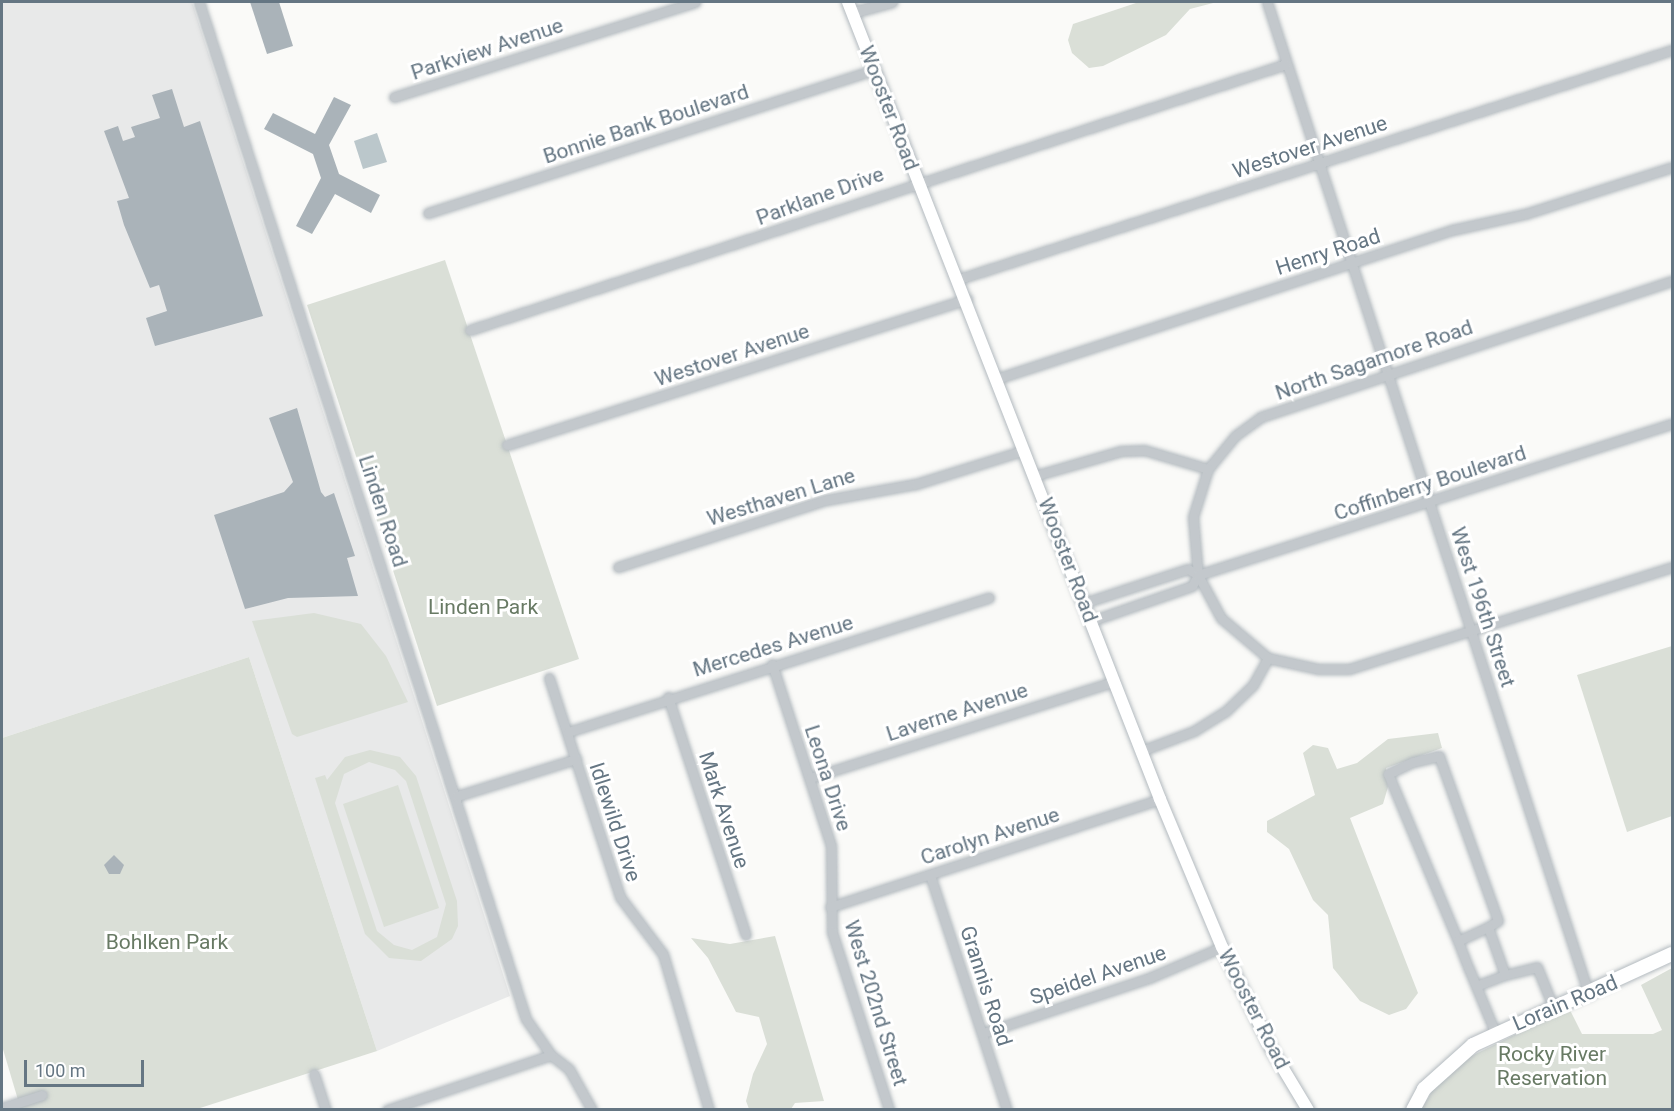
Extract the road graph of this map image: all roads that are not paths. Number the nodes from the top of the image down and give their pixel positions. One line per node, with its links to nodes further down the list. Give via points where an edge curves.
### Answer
1 (199, 2): 43 (street, Linden Road)
2 (695, 2): 9 (street, Parkview Avenue)
3 (893, 2): 5 (street)
4 (1267, 2): 7 (street, West 196th Street)
5 (851, 7): 8 (main road, Wooster Road)
6 (1672, 50): 10 (street, Westover Avenue)
7 (1286, 64): 10 (street, West 196th Street); 12 (street, Parklane Drive)
8 (874, 70): 12 (main road, Wooster Road); 13 (street, Bonnie Bank Boulevard)
9 (394, 97)
10 (1321, 163): 14 (street, West 196th Street); 15 (street, Westover Avenue)
11 (1672, 167): 14 (street, Henry Road)
12 (917, 181): 15 (main road, Wooster Road); 18 (street, Parklane Drive, via 796,226)
13 (428, 213)
14 (1354, 263): 19 (street, West 196th Street); 20 (street, Henry Road)
15 (959, 279): 17 (main road, Wooster Road)
16 (1672, 281): 19 (street, North Sagamore Road)
17 (967, 299): 20 (main road, Wooster Road); 22 (street, Westover Avenue)
18 (470, 330)
19 (1390, 372): 24 (street, North Sagamore Road, via 1261,417 1235,436); 26 (street, West 196th Street)
20 (996, 379): 23 (main road, Wooster Road)
21 (1672, 424): 26 (street, Coffinberry Boulevard)
22 (507, 445)
23 (1024, 450): 25 (main road, Wooster Road); 27 (street, Westhaven Lane, via 916,484 826,500)
24 (1208, 469): 25 (street, via 1144,450 1120,451); 29 (street, North Sagamore Road, via 1193,517)
25 (1034, 476): 31 (main road, Wooster Road)
26 (1431, 502): 29 (street, Coffinberry Boulevard); 33 (street, West 196th Street)
27 (618, 567)
28 (1672, 567): 33 (street)
29 (1198, 575): 31 (street, Coffinberry Boulevard, via 1188,569); 32 (street, Coffinberry Boulevard, via 1192,586); 34 (street, via 1221,618)
30 (989, 598): 35 (street, Mercedes Avenue)
31 (1084, 603): 32 (main road, Wooster Road)
32 (1091, 621): 37 (main road, Wooster Road)
33 (1472, 631): 34 (street, via 1350,669 1318,669); 54 (street, West 196th Street)
34 (1268, 658): 40 (street, via 1253,685 1225,712 1194,731)
35 (772, 664): 38 (street, Mercedes Avenue); 42 (street, Leona Drive)
36 (549, 678): 39 (street, Idlewild Drive)
37 (1115, 681): 40 (main road, Wooster Road); 42 (street, Laverne Avenue)
38 (668, 697): 39 (street, Mercedes Avenue); 48 (street, Mark Avenue)
39 (568, 732): 41 (street, Idlewild Drive)
40 (1141, 751): 44 (main road, Wooster Road)
41 (576, 759): 43 (street); 65 (street, Idlewild Drive, via 621,897 650,933 666,967)
42 (810, 778): 46 (street, Leona Drive, via 831,846)
43 (457, 796): 58 (street, Linden Road, via 526,1019)
44 (1160, 799): 45 (street, Carolyn Avenue); 50 (main road, Wooster Road)
45 (930, 875): 46 (street, Carolyn Avenue); 57 (street, Grannis Road)
46 (830, 907): 66 (street, West 202nd Street, via 832,932)
47 (1488, 927): 49 (street); 49 (street, via 1498,921 1439,756 1413,762 1388,774); 52 (street)
48 (746, 934)
49 (1458, 941): 53 (street)
50 (1222, 947): 57 (street, Speidel Avenue, via 1149,978); 68 (main road, Wooster Road, via 1272,1050)
51 (1672, 954): 54 (main road, Lorain Road)
52 (1505, 975): 53 (street); 55 (street, via 1537,967)
53 (1476, 986): 56 (street)
54 (1589, 995): 55 (main road, Lorain Road)
55 (1554, 1009): 56 (main road, Lorain Road)
56 (1495, 1032): 69 (main road, Lorain Road, via 1452,1061 1424,1089)
57 (983, 1033): 67 (street, Grannis Road)
58 (551, 1054): 63 (street); 64 (street, Linden Road, via 569,1069)
59 (314, 1074): 62 (street)
60 (42, 1095): 61 (street)
61 (2, 1108)
62 (326, 1110)
63 (387, 1110)
64 (592, 1110)
65 (709, 1110)
66 (889, 1110)
67 (1007, 1110)
68 (1308, 1110)
69 (1413, 1110)

